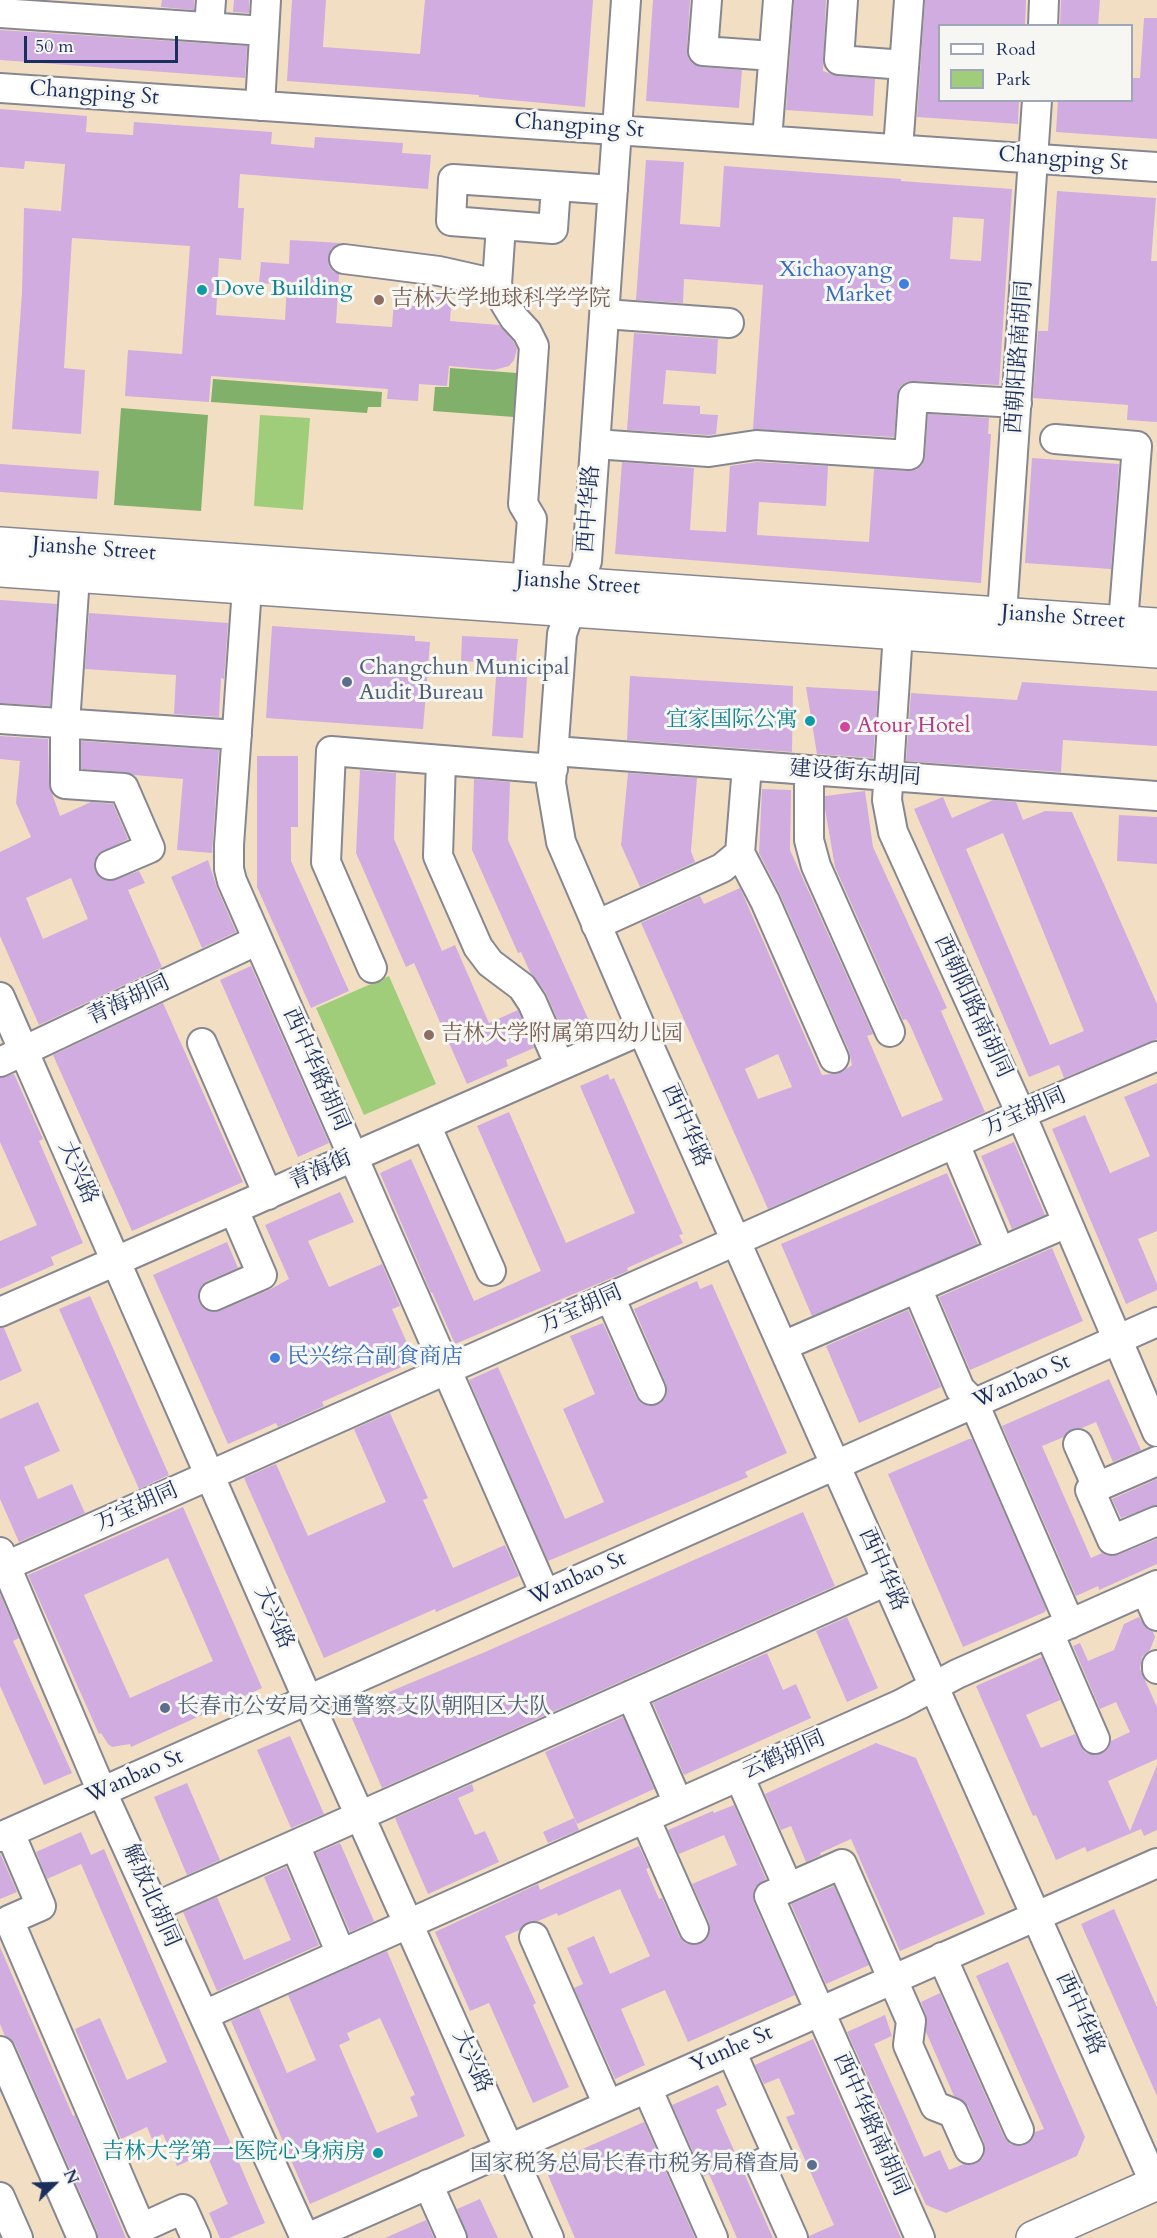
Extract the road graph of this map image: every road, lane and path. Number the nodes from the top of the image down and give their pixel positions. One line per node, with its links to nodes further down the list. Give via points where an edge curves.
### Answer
1 (266, 0): 13 (street)
2 (627, 0): 19 (street, 西中华路)
3 (707, 0): 14 (street, via 703,51)
4 (778, 0): 14 (street)
5 (843, 0): 15 (street, via 839,60)
6 (909, 0): 15 (street)
7 (1044, 0): 12 (street)
8 (19, 9): 9 (street)
9 (101, 10): 10 (street)
10 (144, 11): 11 (street)
11 (210, 14): 13 (street)
12 (1042, 24)
13 (264, 31): 18 (street)
14 (773, 56): 20 (street)
15 (904, 65): 21 (street)
16 (0, 88): 18 (street, Changping St)
17 (1037, 102): 22 (street, 西朝阳路南胡同)
18 (260, 106): 19 (street, Changping St)
19 (617, 130): 20 (street, Changping St); 25 (street, 西中华路)
20 (767, 140): 21 (street, Changping St)
21 (898, 149): 22 (street, Changping St)
22 (1034, 158): 23 (street, Changping St); 31 (street, 西朝阳路南胡同)
23 (1157, 166)
24 (556, 186): 25 (street); 26 (street, via 553,228); 26 (street, via 453,179 451,221)
25 (613, 190): 29 (street, 西中华路)
26 (501, 225): 28 (street)
27 (344, 260): 28 (street, via 439,271)
28 (497, 284): 37 (street, via 506,306 534,346 523,504 532,519)
29 (605, 314): 30 (street); 33 (street, 西中华路)
30 (729, 323)
31 (1017, 403): 33 (street, via 913,397 909,455 756,445 709,452); 40 (street, 西朝阳路南胡同)
32 (1055, 439): 41 (street, via 1137,446)
33 (595, 444): 39 (street, 西中华路, via 587,561)
34 (0, 544): 37 (main road, Jianshe Street)
35 (0, 570): 36 (main road, Jianshe Street)
36 (75, 576): 38 (main road, Jianshe Street); 46 (street)
37 (527, 581): 39 (main road, Jianshe Street)
38 (247, 588): 39 (main road, Jianshe Street); 47 (street, 西中华路胡同)
39 (575, 597): 40 (main road, Jianshe Street); 43 (main road, Jianshe Street); 49 (street, 西中华路, via 562,634)
40 (1002, 614): 41 (main road, Jianshe Street)
41 (1123, 622): 42 (main road, Jianshe Street)
42 (1157, 625)
43 (898, 633): 44 (main road, Jianshe Street); 52 (street, 西朝阳路南胡同)
44 (1157, 651)
45 (0, 719): 46 (street)
46 (65, 724): 47 (street); 55 (street, via 65,784 124,788 150,848)
47 (237, 735): 57 (street, 西中华路胡同, via 229,869)
48 (441, 760): 49 (street, 建设街东胡同); 58 (street, 建设街东胡同, via 331,751 326,862); 66 (street, via 438,856 478,947 490,963 522,987)
49 (553, 760): 50 (street, 建设街东胡同); 56 (street, 西中华路, via 551,783 561,842)
50 (747, 766): 51 (street, 建设街东胡同); 54 (street)
51 (809, 770): 52 (street, 建设街东胡同); 61 (street, via 809,840 816,866)
52 (888, 776): 53 (street, 建设街东胡同); 67 (street, 西朝阳路南胡同, via 887,800 893,832)
53 (1157, 796)
54 (740, 853): 56 (street, via 722,868); 64 (street)
55 (110, 865)
56 (596, 925): 60 (street, 西中华路)
57 (258, 940): 63 (street, 青海胡同); 70 (street, 西中华路胡同)
58 (372, 968)
59 (0, 997): 63 (street, 大兴路)
60 (642, 1030): 66 (street, 青海街); 74 (street, 西中华路)
61 (891, 1032)
62 (202, 1043): 71 (street)
63 (12, 1057): 76 (street, 大兴路)
64 (834, 1058)
65 (1155, 1062): 67 (street, 万宝胡同)
66 (560, 1066): 68 (street, 青海街)
67 (1021, 1114): 69 (street, 万宝胡同); 73 (street, 西朝阳路南胡同)
68 (426, 1125): 70 (street, 青海街); 77 (street)
69 (955, 1144): 74 (street, 万宝胡同); 75 (street)
70 (353, 1157): 71 (street, 青海街); 85 (street, 西中华路胡同)
71 (268, 1195): 72 (street, 青海街)
72 (234, 1210): 76 (street, 青海街); 79 (street, via 262,1275)
73 (1067, 1223): 75 (street); 83 (street, 西朝阳路南胡同)
74 (736, 1241): 80 (street, 万宝胡同); 84 (street, 西中华路)
75 (1000, 1252): 78 (street)
76 (116, 1262): 81 (street, 青海街); 92 (street, 大兴路)
77 (491, 1271)
78 (917, 1288): 84 (street); 87 (street, via 960,1389)
79 (214, 1296)
80 (610, 1297): 85 (street, 万宝胡同); 86 (street)
81 (0, 1312)
82 (1157, 1322): 83 (street, Wanbao St)
83 (1117, 1340): 87 (street, Wanbao St); 88 (street, 西朝阳路南胡同)
84 (783, 1346): 91 (street, 西中华路)
85 (447, 1370): 92 (street, 万宝胡同); 97 (street, 西中华路胡同)
86 (651, 1390)
87 (974, 1403): 91 (street, Wanbao St); 99 (street)
88 (1157, 1432)
89 (1078, 1444): 93 (street)
90 (1157, 1461): 93 (street)
91 (836, 1465): 96 (street, 西中华路); 97 (street, Wanbao St)
92 (210, 1476): 95 (street, 万宝胡同); 102 (street, 大兴路)
93 (1097, 1487): 94 (street, via 1090,1490 1112,1540)
94 (1157, 1521)
95 (3, 1559): 105 (street, 解放北胡同)
96 (887, 1581): 100 (street, 西中华路); 101 (street)
97 (545, 1594): 102 (street, Wanbao St)
98 (1153, 1597): 99 (street, 云鹤胡同)
99 (1059, 1629): 100 (street, 云鹤胡同); 103 (street)
100 (934, 1686): 104 (street, 云鹤胡同); 114 (street, 西中华路)
101 (631, 1695): 106 (street); 107 (street)
102 (308, 1700): 105 (street, Wanbao St); 107 (street, 大兴路)
103 (1095, 1739)
104 (739, 1776): 106 (street, 云鹤胡同); 112 (street)
105 (102, 1792): 109 (street, Wanbao St); 113 (street, 解放北胡同)
106 (678, 1803): 108 (street, 云鹤胡同)
107 (360, 1816): 110 (street); 115 (street, 大兴路)
108 (645, 1818): 115 (street, 云鹤胡同); 116 (street)
109 (5, 1835): 135 (street, via 41,1906 9,1920 141,2228 183,2210)
110 (295, 1845): 113 (street); 118 (street)
111 (1157, 1863): 114 (street, Yunhe St)
112 (788, 1887): 120 (street, via 842,1864); 121 (street, 西中华路南胡同, via 769,1896)
113 (154, 1907): 122 (street, 解放北胡同)
114 (1036, 1916): 119 (street, Yunhe St); 131 (street, 西中华路)
115 (408, 1923): 118 (street, 云鹤胡同); 128 (street, 大兴路)
116 (694, 1929)
117 (534, 1937): 126 (street)
118 (340, 1954): 122 (street, 云鹤胡同)
119 (942, 1957): 120 (street, Yunhe St); 127 (street)
120 (893, 1979): 121 (street, Yunhe St); 129 (street, via 911,2021 908,2045 935,2106 953,2113)
121 (820, 2011): 123 (street, Yunhe St); 141 (street, 西中华路南胡同)
122 (204, 2015): 136 (street, 解放北胡同)
123 (731, 2050): 125 (street, Yunhe St); 140 (street, via 778,2156 760,2164)
124 (0, 2051): 134 (street)
125 (647, 2088): 126 (street, Yunhe St); 139 (street)
126 (608, 2105): 128 (street, Yunhe St)
127 (1019, 2130)
128 (510, 2148): 130 (street, Yunhe St); 138 (street, 大兴路)
129 (969, 2150)
130 (428, 2184): 136 (street, Yunhe St); 137 (street)
131 (1156, 2184): 142 (main road)
132 (0, 2197): 133 (street)
133 (18, 2238)
134 (82, 2238)
135 (196, 2238)
136 (306, 2238)
137 (452, 2238)
138 (549, 2238)
139 (713, 2238)
140 (793, 2238)
141 (920, 2238)
142 (1033, 2238)

